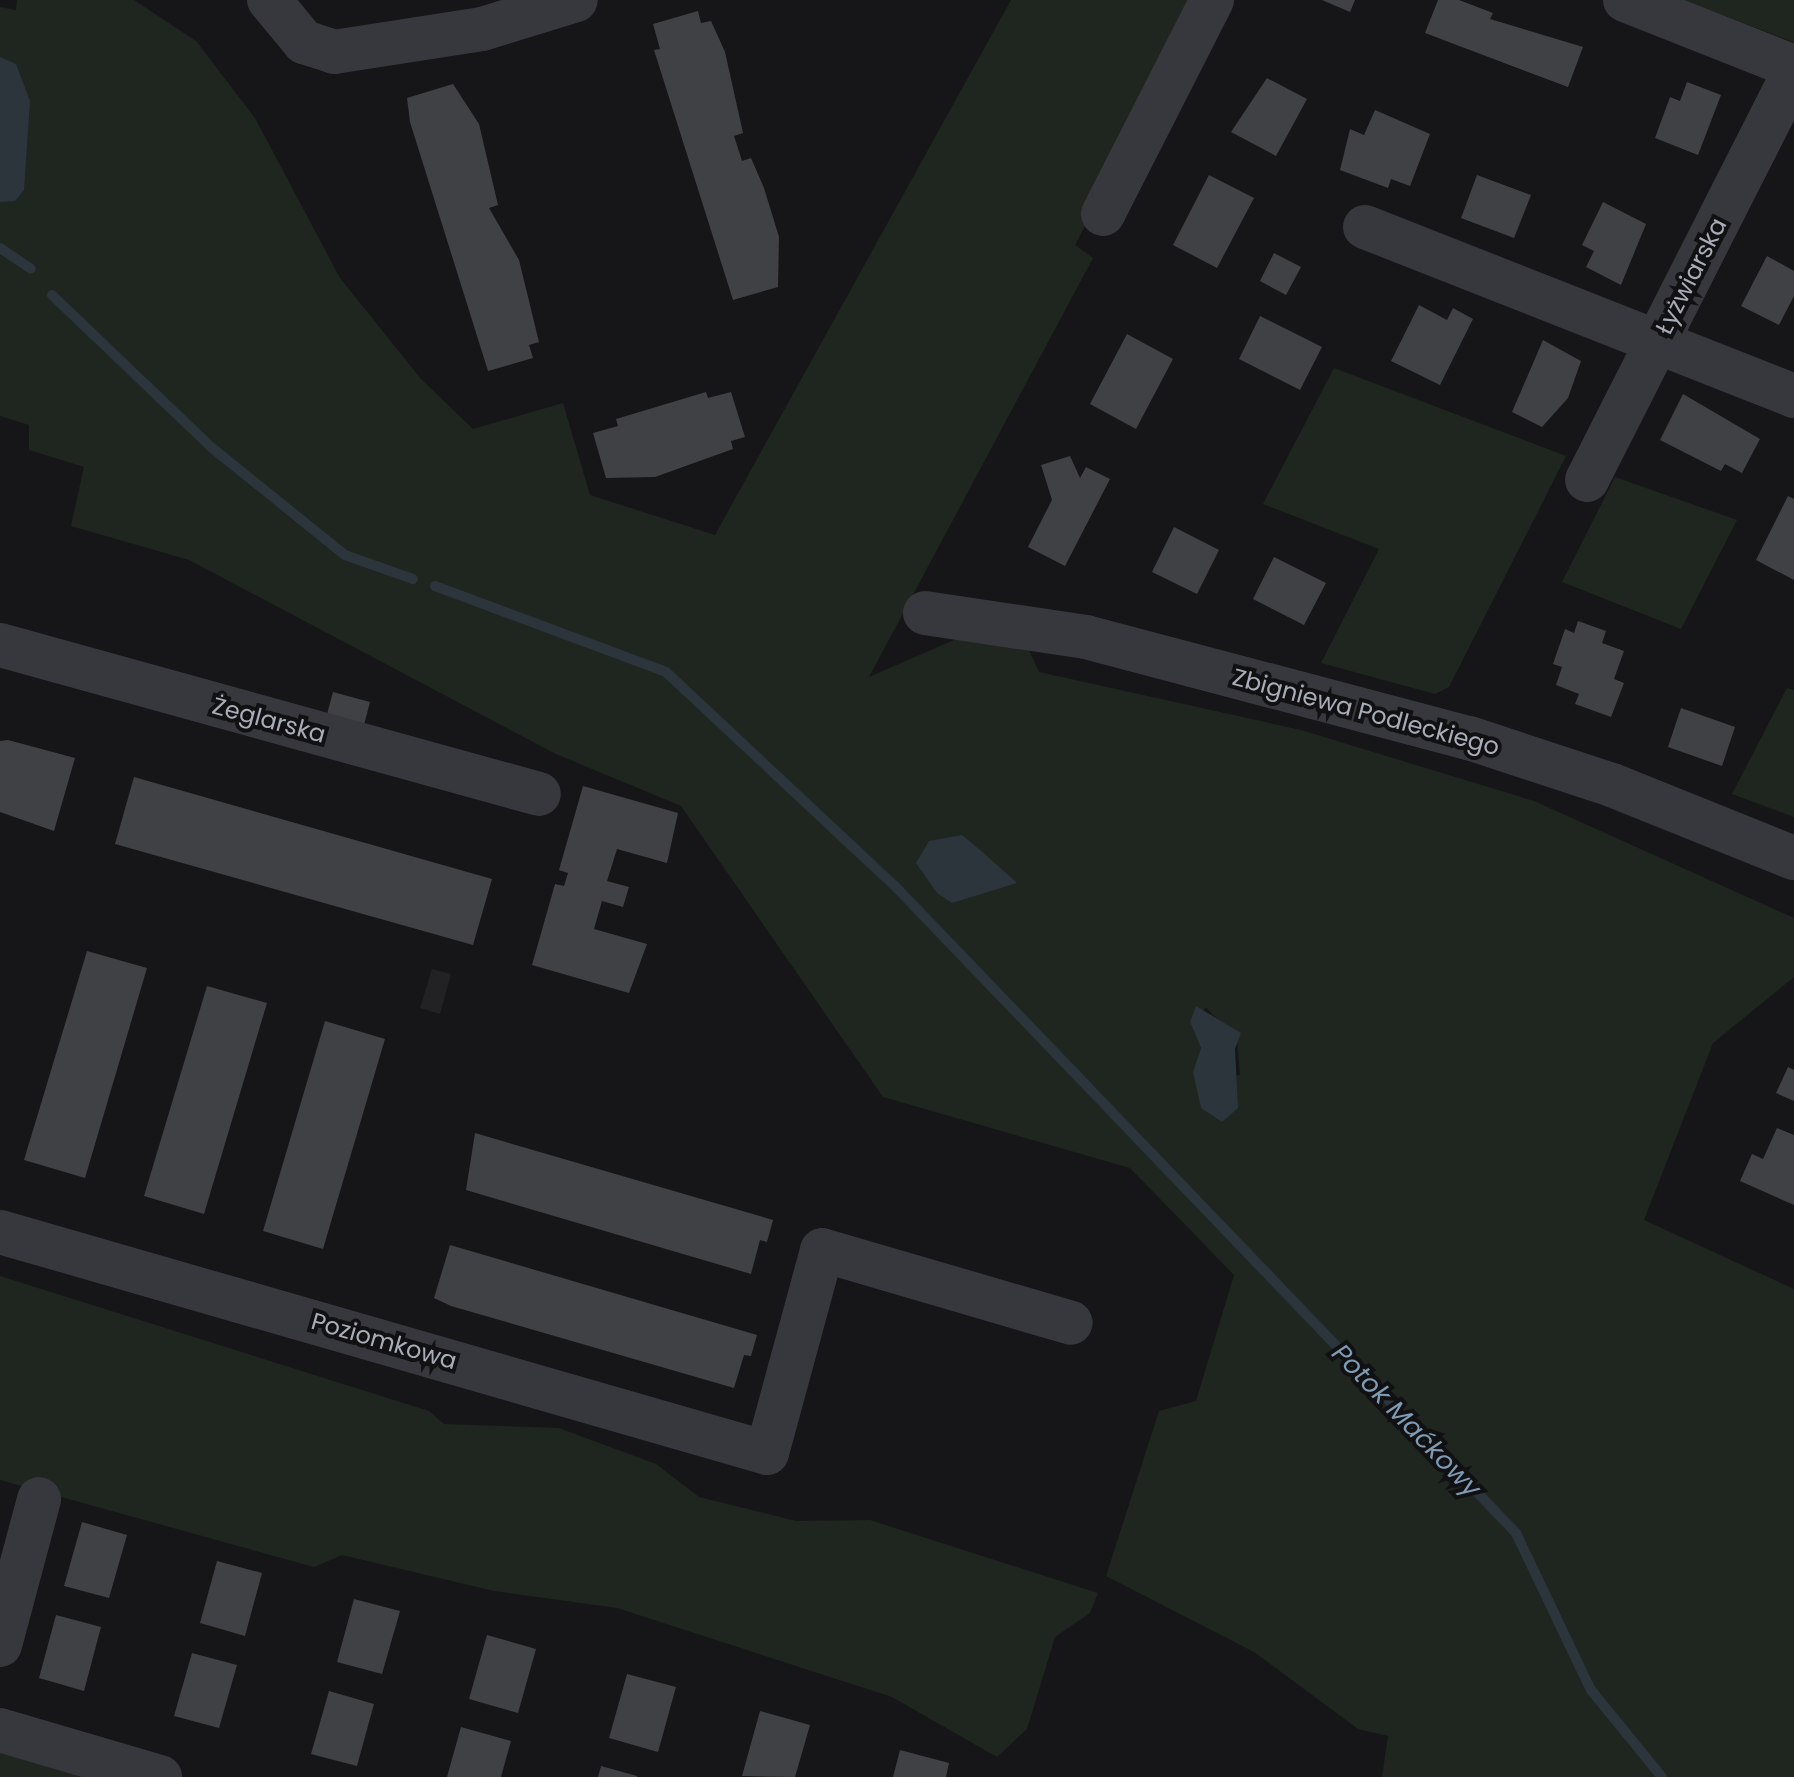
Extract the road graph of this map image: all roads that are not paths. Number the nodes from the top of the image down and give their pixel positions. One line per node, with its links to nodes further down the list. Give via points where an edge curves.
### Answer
1 (269, 0): 2 (street, via 304,42 334,52 482,29)
2 (576, 0)
3 (1212, 0): 6 (street)
4 (1625, 0): 5 (street)
5 (1794, 70): 8 (street, Łyżwiarska)
6 (1103, 214)
7 (1365, 227): 8 (street)
8 (1658, 341): 9 (street); 10 (street, Łyżwiarska)
9 (1794, 396)
10 (1587, 480)
11 (925, 613): 14 (street, Zbigniewa Podleckiego, via 1086,637 1469,738 1612,785)
12 (0, 645): 13 (street, Żeglarska)
13 (539, 794)
14 (1794, 858)
15 (0, 1232): 16 (street, Poziomkowa, via 767,1453 822,1250)
16 (1071, 1323)
17 (39, 1499): 18 (street)
18 (0, 1645)
19 (0, 1730): 20 (street)
20 (160, 1777)

